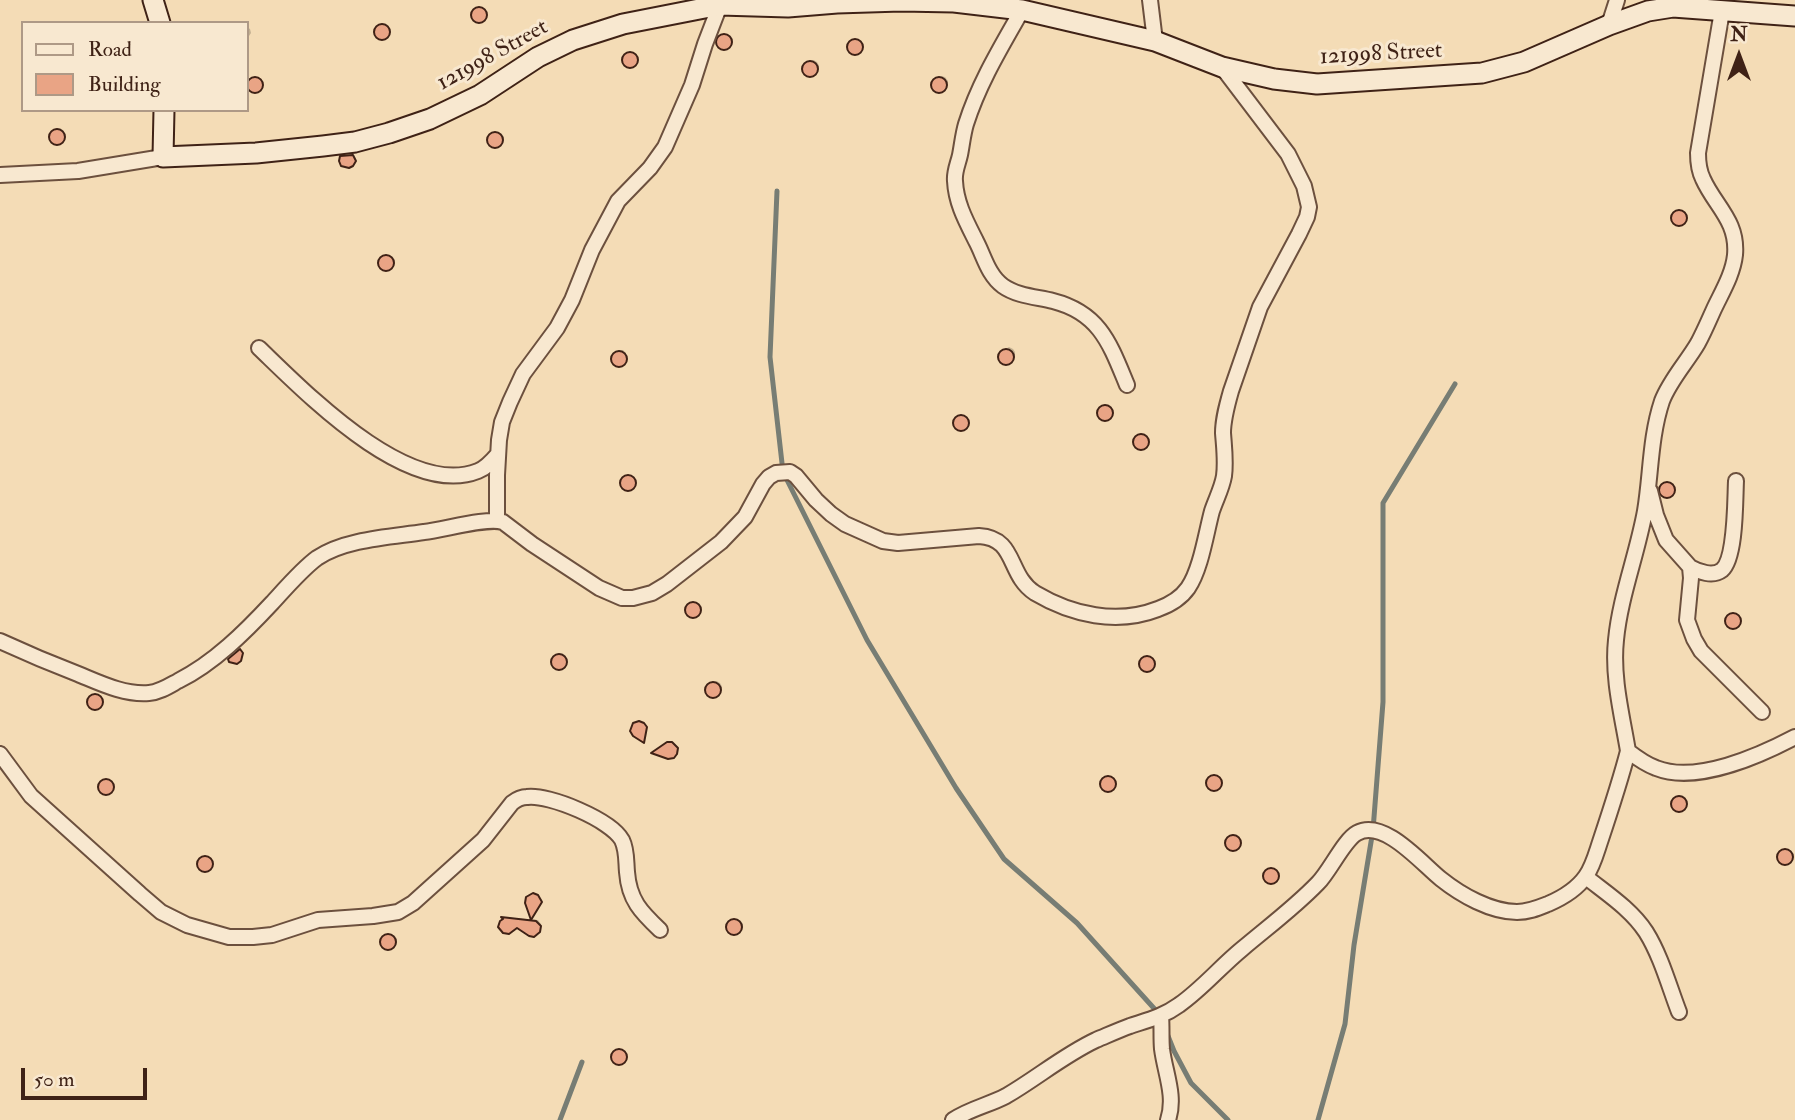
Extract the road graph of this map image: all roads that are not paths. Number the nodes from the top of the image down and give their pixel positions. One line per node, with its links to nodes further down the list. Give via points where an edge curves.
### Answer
1 (153, 0): 8 (street)
2 (1150, 0): 10 (street)
3 (1617, 0): 9 (street)
4 (720, 5): 5 (street, 121998 Street, via 928,1); 13 (street, 121998 Street, via 623,24 573,40 480,95 388,133 323,146); 17 (street, via 665,147 618,201 557,328 523,374 502,422)
5 (1022, 9): 10 (street, 121998 Street); 16 (street, via 989,67 965,127 955,173 957,199 994,277 1012,291 1083,313 1109,344)
6 (1722, 11): 7 (street, 121998 Street); 9 (street, 121998 Street, via 1673,7); 19 (street, via 1698,162 1703,180 1733,229 1735,258 1698,342 1663,399)
7 (1795, 16)
8 (159, 21)
9 (1609, 25): 11 (street, 121998 Street, via 1524,62 1482,73 1317,84)
10 (1155, 41): 11 (street, 121998 Street)
11 (1222, 66): 20 (street, via 1287,155 1309,206 1260,307 1226,405 1222,485 1195,574 1189,587 1172,602 1124,617 1074,610 1028,588 1002,544 991,537 883,541 831,514 790,472 769,477 744,517 721,542 667,584 642,597 622,598 599,588)
12 (164, 112): 13 (street)
13 (163, 157): 14 (street, via 78,171)
14 (0, 175)
15 (259, 348): 17 (street, via 334,416 408,465 457,476 480,470)
16 (1127, 385)
17 (498, 454): 20 (street)
18 (1736, 481): 21 (street, via 1728,560 1718,572)
19 (1648, 484): 21 (street, via 1667,540); 25 (street, via 1616,644)
20 (497, 520): 22 (street, via 345,545 317,558 217,655 160,691 114,688)
21 (1690, 567): 23 (street, via 1687,620 1694,639)
22 (0, 641)
23 (1762, 712)
24 (1795, 737): 25 (street, via 1760,755 1690,772 1656,768)
25 (1628, 751): 27 (street)
26 (0, 754): 28 (street, via 31,796 139,894 161,912 214,934 253,937 318,920 398,912 483,840 512,803 525,797 554,801 611,828 625,848 636,905)
27 (1586, 877): 29 (street, via 1624,907 1645,931); 30 (street, via 1568,894 1532,911 1504,911 1452,886 1384,833 1357,833 1321,881 1180,1005)
28 (660, 930)
29 (1679, 1012)
30 (1161, 1016): 31 (street, via 1091,1042 1003,1097); 32 (street, via 1170,1089)
31 (953, 1120)
32 (1168, 1120)

